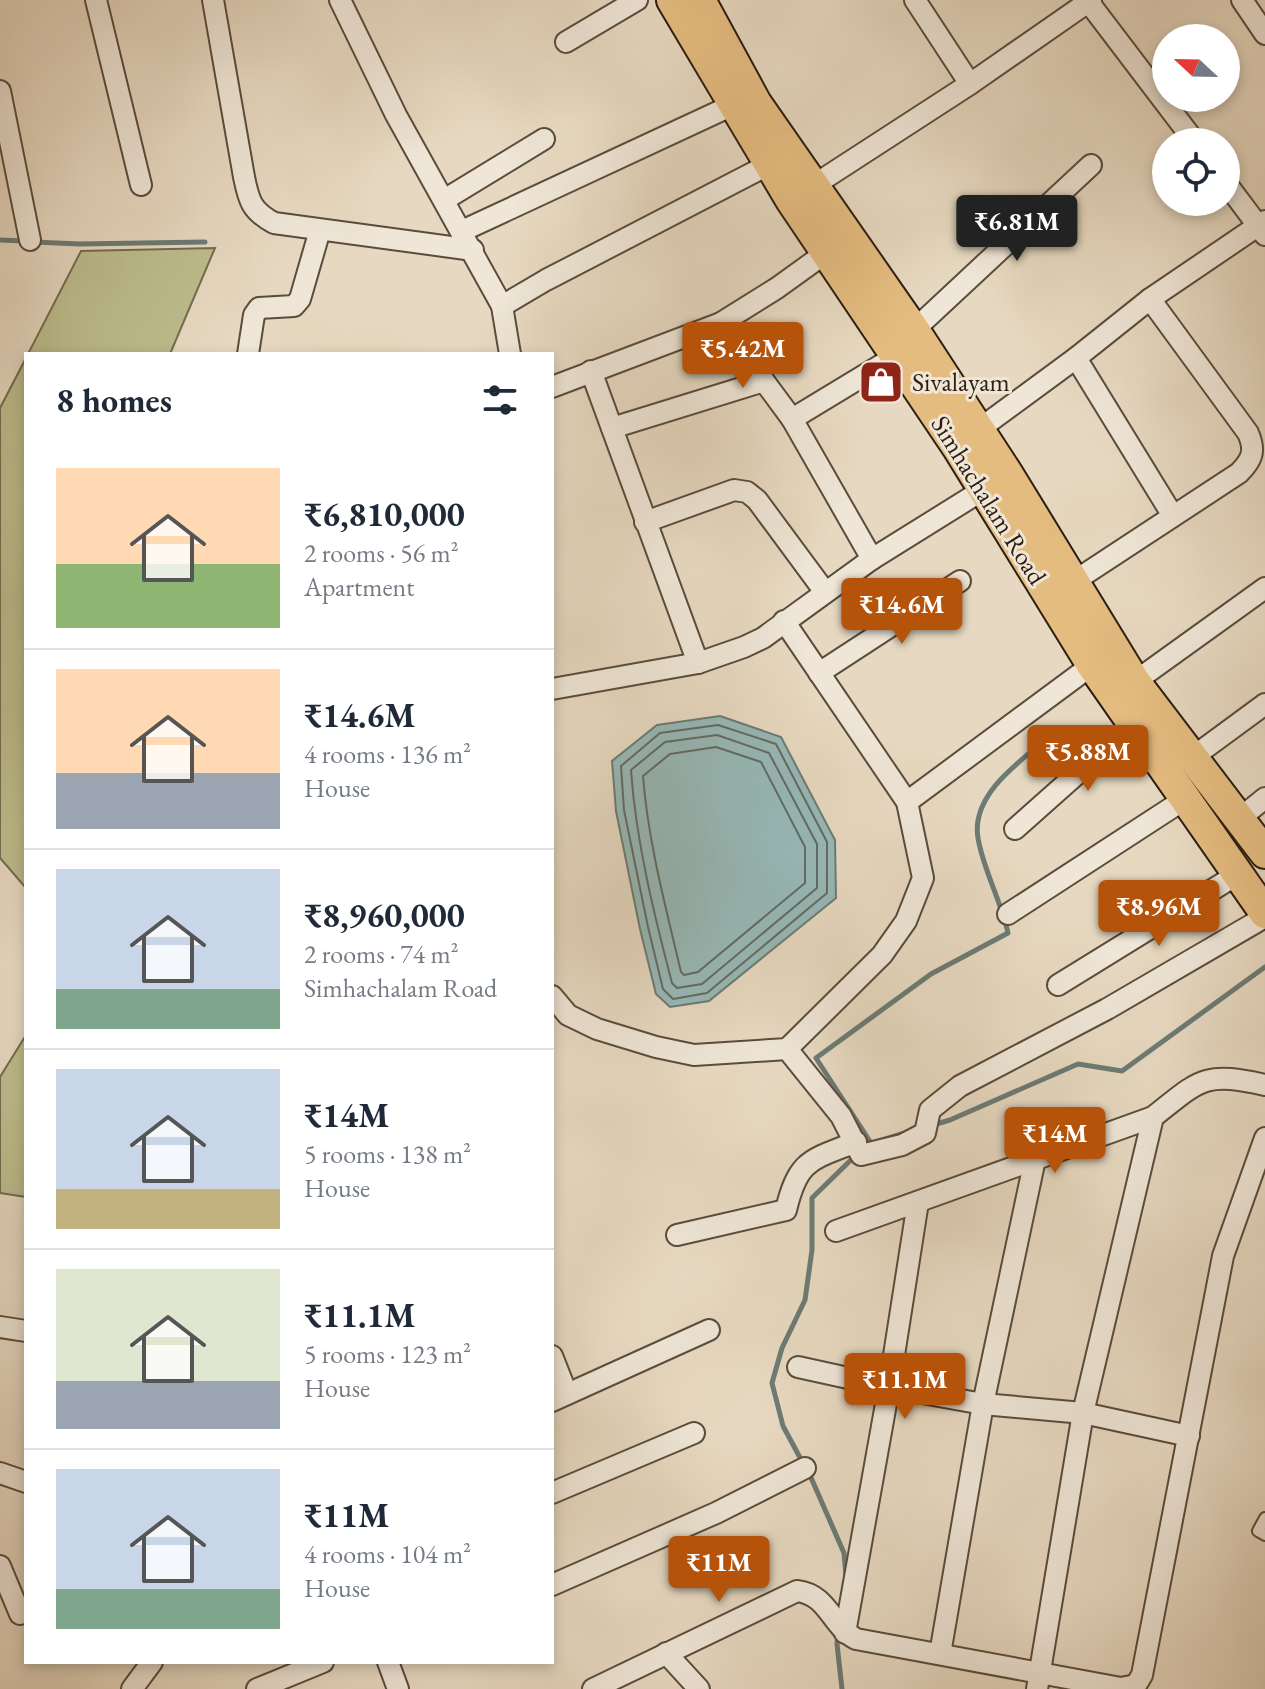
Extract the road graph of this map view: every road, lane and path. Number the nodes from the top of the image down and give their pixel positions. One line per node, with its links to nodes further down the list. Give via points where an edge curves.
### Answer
1 (96, 0): 19 (street)
2 (213, 0): 24 (street, via 248,197 257,214 274,223)
3 (340, 0): 21 (street)
4 (637, 0): 11 (street)
5 (672, 0): 14 (main road, Simhachalam Road)
6 (700, 0): 20 (main road)
7 (915, 0): 12 (street)
8 (1242, 0): 10 (street)
9 (1089, 1): 12 (street); 15 (street)
10 (1265, 34)
11 (566, 42)
12 (970, 84): 20 (street)
13 (0, 91): 26 (street)
14 (735, 104): 17 (main road, Simhachalam Road); 25 (street)
15 (1184, 128)
16 (544, 139): 21 (street)
17 (770, 164): 20 (main road, Simhachalam Road); 30 (street)
18 (1091, 165): 32 (street)
19 (141, 185)
20 (803, 192): 28 (main road, Simhachalam Road); 32 (main road)
21 (444, 200): 25 (street)
22 (1240, 200): 23 (street)
23 (1263, 227): 29 (street)
24 (320, 230): 27 (street); 33 (street, via 300,299 294,306 259,308)
25 (462, 231): 27 (street)
26 (30, 240)
27 (473, 250): 30 (street)
28 (827, 252): 31 (street); 35 (main road, Simhachalam Road)
29 (1150, 299): 36 (street); 44 (street, via 1253,445 1253,455 1239,473)
30 (502, 306): 34 (street)
31 (721, 323): 37 (street); 38 (street)
32 (914, 330): 42 (main road)
33 (248, 352)
34 (510, 352)
35 (896, 356): 40 (street); 43 (main road, Simhachalam Road)
36 (1076, 358): 42 (street); 44 (street)
37 (591, 371): 39 (street); 41 (street)
38 (764, 381): 40 (street); 41 (street)
39 (554, 386)
40 (792, 419): 46 (street)
41 (612, 428): 45 (street)
42 (978, 430): 43 (main road)
43 (996, 483): 46 (street); 48 (main road); 53 (main road, Simhachalam Road)
44 (1173, 516): 48 (street)
45 (645, 522): 50 (street, via 734,490 747,492); 52 (street)
46 (872, 559): 50 (street)
47 (960, 581): 54 (street)
48 (1073, 582): 56 (main road)
49 (1265, 588): 56 (street)
50 (825, 592): 51 (street)
51 (784, 621): 52 (street, via 763,638); 54 (street)
52 (698, 663): 55 (street)
53 (1092, 665): 56 (main road, Simhachalam Road); 62 (street)
54 (819, 673): 62 (street)
55 (554, 689)
56 (1124, 690): 58 (main road, Simhachalam Road); 59 (main road)
57 (1265, 704): 59 (street)
58 (1132, 725): 61 (main road, Simhachalam Road); 64 (street)
59 (1193, 757): 63 (main road)
60 (1265, 798): 63 (street)
61 (1185, 799): 66 (main road, Simhachalam Road); 67 (street)
62 (907, 802): 71 (street, via 923,878 906,921 865,974)
63 (1239, 819): 65 (main road)
64 (1015, 829)
65 (1265, 853)
66 (1238, 874): 68 (main road, Simhachalam Road); 69 (street)
67 (1008, 914)
68 (1265, 915): 75 (street, via 1107,1009 960,1086 928,1119 925,1133 902,1145)
69 (1058, 985)
70 (554, 1001): 71 (street, via 568,1015 597,1029 694,1055)
71 (787, 1049): 75 (street, via 828,1098)
72 (1265, 1085): 73 (street, via 1213,1078 1189,1087)
73 (1153, 1117): 76 (street); 88 (street)
74 (1265, 1138): 90 (street, via 1223,1256)
75 (859, 1149): 79 (street, via 811,1160 798,1173 786,1210)
76 (1035, 1159): 77 (street); 87 (street)
77 (918, 1202): 78 (street); 85 (street)
78 (836, 1231)
79 (677, 1235)
80 (0, 1327): 82 (street)
81 (709, 1330): 86 (street)
82 (24, 1331)
83 (554, 1366): 86 (street)
84 (798, 1367): 85 (street)
85 (889, 1387): 87 (street); 100 (street)
86 (560, 1397)
87 (983, 1404): 88 (street); 102 (street)
88 (1083, 1413): 90 (street); 106 (street)
89 (694, 1433): 94 (street)
90 (1189, 1436): 106 (street, via 1136,1685)
91 (805, 1468): 98 (street)
92 (0, 1473): 93 (street)
93 (24, 1481)
94 (554, 1492)
95 (1265, 1518): 96 (lane, via 1258,1531)
96 (1265, 1535)
97 (0, 1566): 99 (street)
98 (554, 1584)
99 (20, 1614)
100 (845, 1632): 101 (street, via 811,1593 797,1591); 102 (street, via 856,1639)
101 (666, 1653): 109 (street); 110 (street)
102 (940, 1654): 106 (street)
103 (318, 1664): 105 (street)
104 (389, 1664): 108 (street)
105 (286, 1676): 107 (street)
106 (1039, 1681)
107 (257, 1689)
108 (398, 1689)
109 (593, 1689)
110 (699, 1689)

